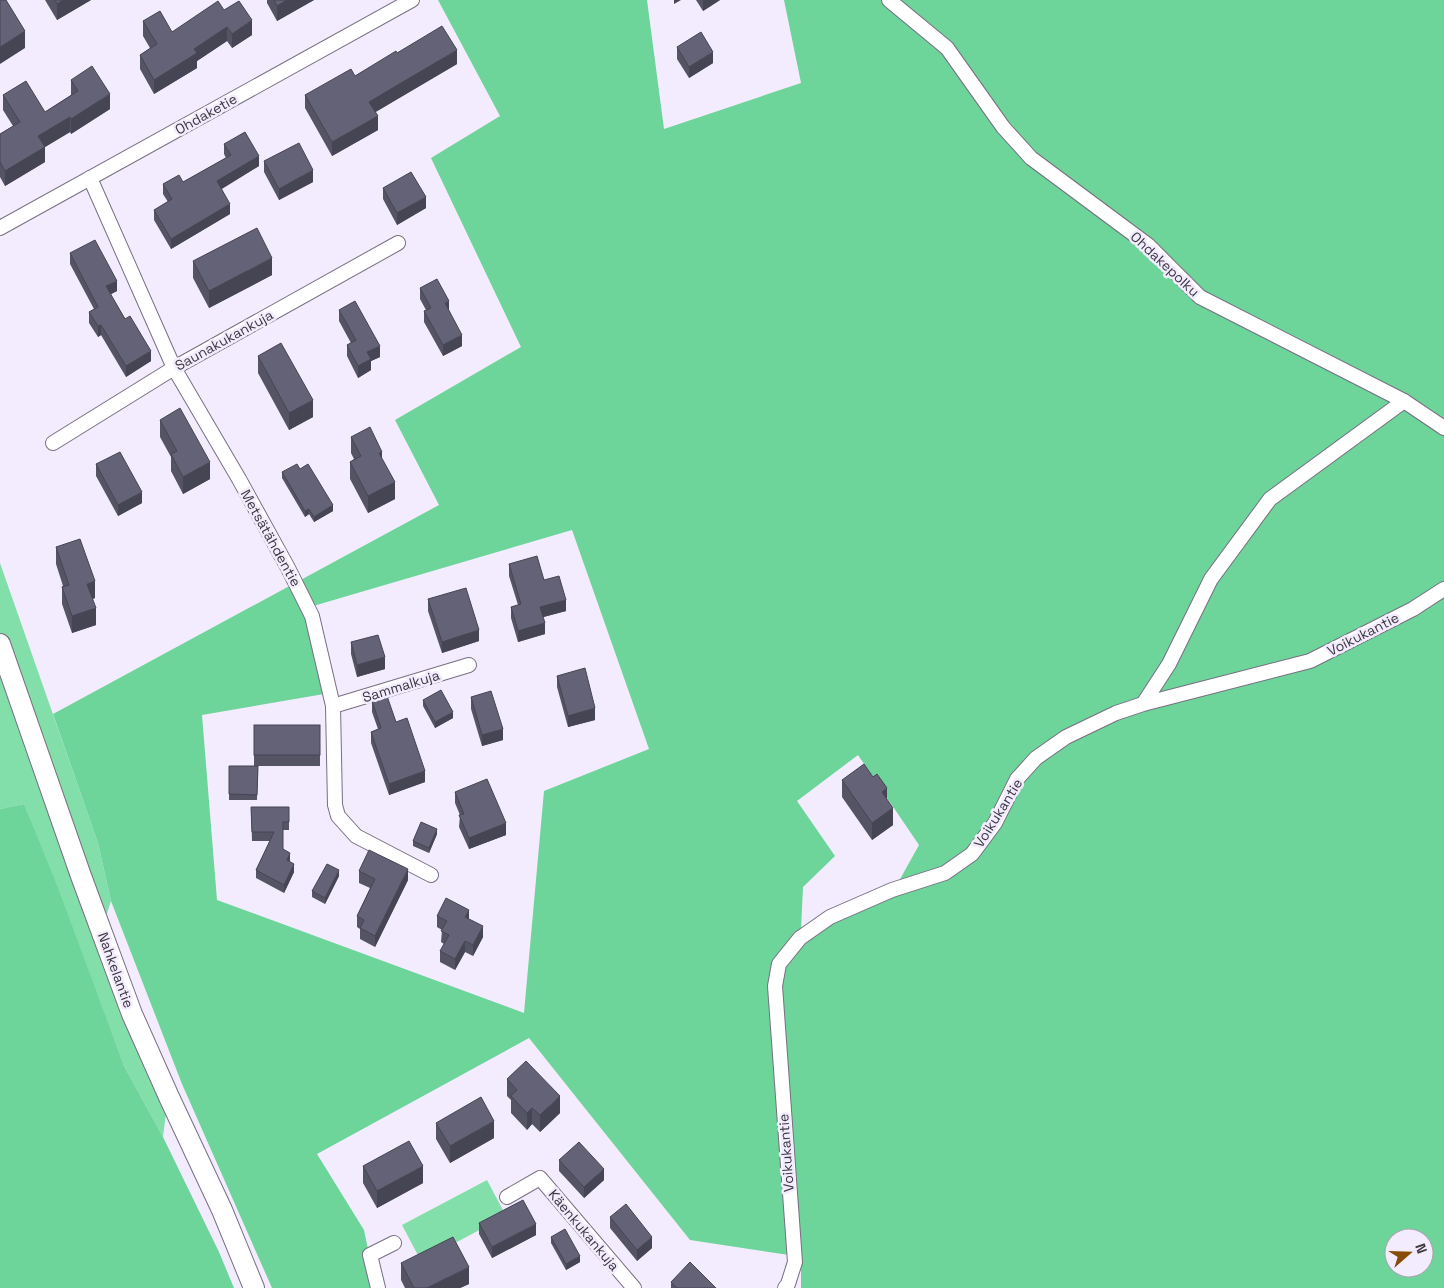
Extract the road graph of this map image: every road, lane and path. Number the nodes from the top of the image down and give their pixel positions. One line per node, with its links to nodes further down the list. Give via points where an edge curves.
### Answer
1 (412, 0): 3 (street, Ohdaketie)
2 (889, 0): 7 (street, Ohdakepolku, via 947,48 1003,127 1031,158 1148,245 1200,297)
3 (90, 178): 4 (street, Ohdaketie); 6 (street, Metsätähdentie)
4 (0, 228)
5 (398, 243): 6 (street, Saunakukankuja)
6 (174, 368): 9 (street, Saunakukankuja); 14 (street, Metsätähdentie, via 239,479 312,616)
7 (1404, 401): 8 (street, Ohdakepolku); 13 (street, via 1270,500 1212,579 1169,664)
8 (1444, 428)
9 (53, 443)
10 (1444, 589): 13 (street, Voikukantie, via 1310,661)
11 (0, 644): 18 (main road, Nahkelantie, via 132,1014)
12 (469, 665): 14 (street, Sammalkuja)
13 (1142, 704): 21 (street, Voikukantie, via 1066,737 1036,758 1018,779 995,823 972,854 945,873 892,890 830,917 800,938 779,964 775,986 794,1262)
14 (333, 706): 15 (street, Metsätähdentie, via 338,816 356,836)
15 (432, 875)
16 (507, 1197): 20 (street, Käenkukankuja, via 540,1178)
17 (394, 1242): 19 (street, via 370,1255)
18 (254, 1288)
19 (378, 1288)
20 (634, 1288)
21 (785, 1288)

